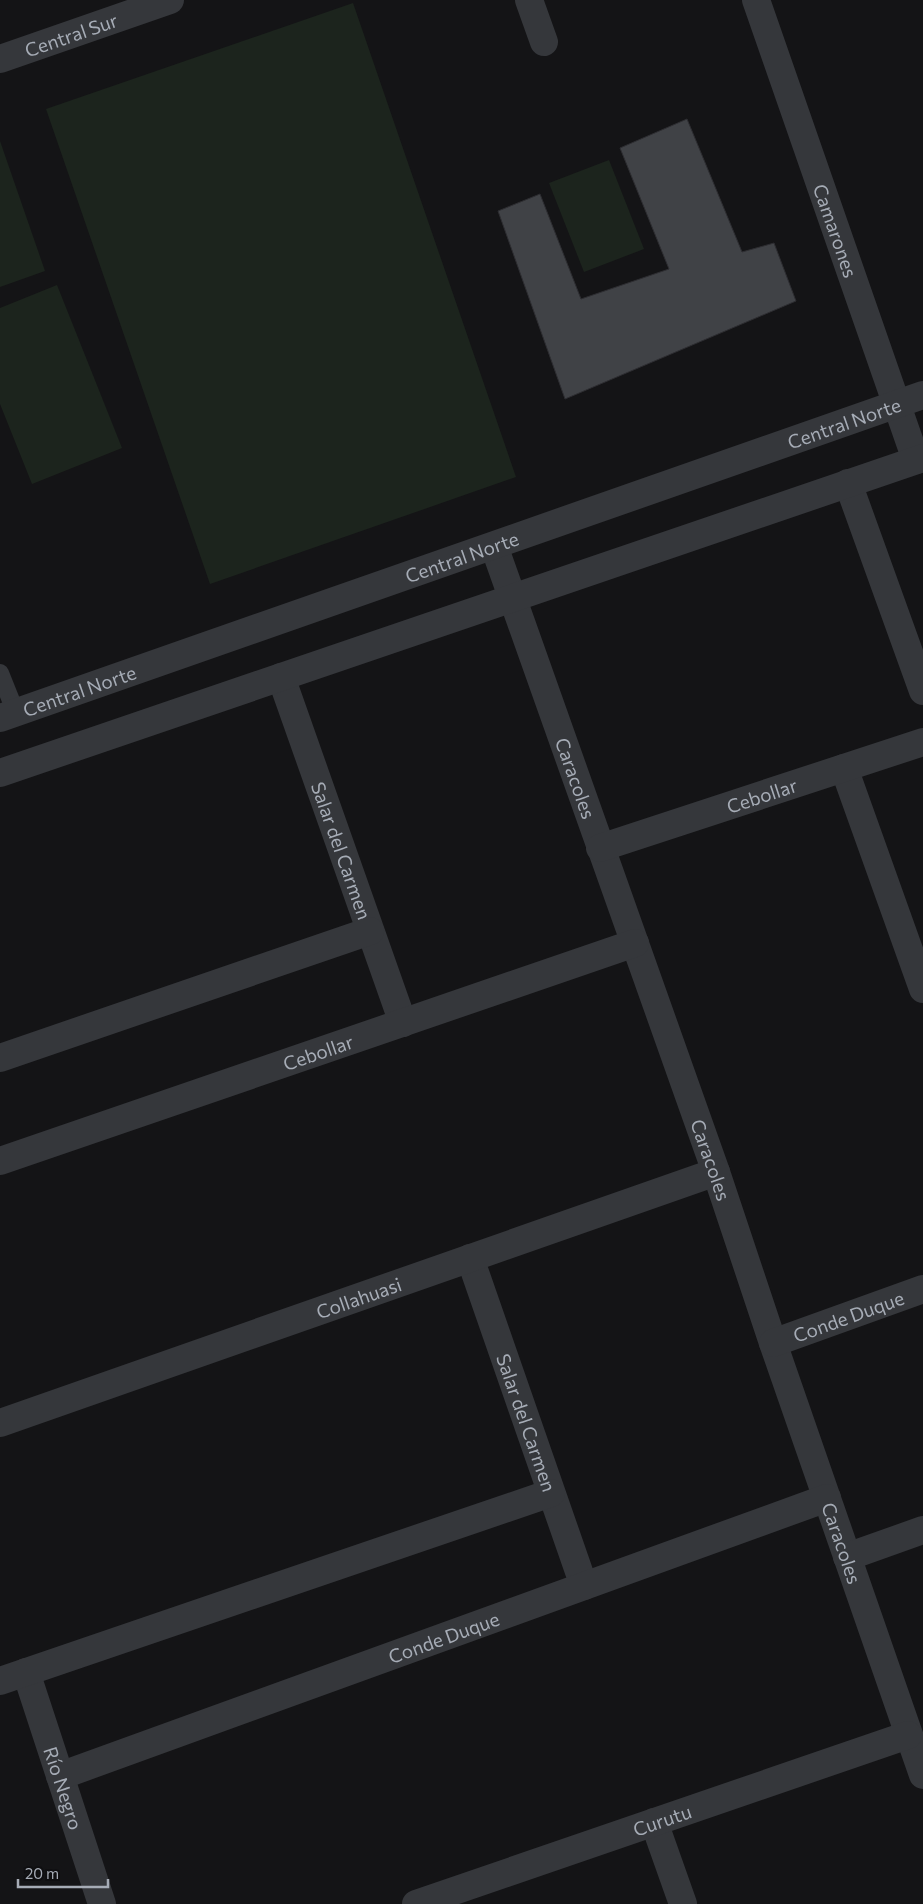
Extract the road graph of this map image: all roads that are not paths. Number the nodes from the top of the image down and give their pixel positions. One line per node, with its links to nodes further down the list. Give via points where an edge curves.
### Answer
1 (170, 0): 5 (street, Central Sur)
2 (529, 0): 4 (street)
3 (756, 0): 7 (street, Camarones)
4 (544, 42)
5 (0, 59)
6 (923, 396): 7 (street, Central Norte)
7 (897, 405): 8 (street, Camarones); 10 (street, Central Norte)
8 (920, 459): 9 (street)
9 (848, 484): 11 (street); 14 (street)
10 (494, 546): 11 (street, Caracoles); 15 (street, Central Norte)
11 (512, 598): 13 (street); 19 (street, Caracoles)
12 (0, 673): 15 (lane)
13 (281, 677): 18 (street); 20 (street, Salar del Carmen)
14 (923, 691)
15 (8, 716)
16 (923, 742): 17 (street, Cebollar)
17 (844, 768): 19 (street, Cebollar); 22 (street)
18 (0, 773)
19 (600, 848): 21 (street, Caracoles)
20 (370, 931): 23 (street, Salar del Carmen); 24 (street)
21 (635, 943): 23 (street, Cebollar); 26 (street, Caracoles)
22 (923, 988)
23 (403, 1023): 25 (street, Cebollar)
24 (0, 1058)
25 (0, 1161)
26 (716, 1172): 27 (street, Collahuasi); 29 (street, Caracoles)
27 (470, 1258): 30 (street, Collahuasi); 31 (street, Salar del Carmen)
28 (923, 1289): 29 (street, Conde Duque)
29 (773, 1343): 32 (street, Caracoles)
30 (0, 1422)
31 (551, 1493): 35 (street, Salar del Carmen); 36 (street)
32 (827, 1498): 34 (street, Caracoles); 35 (street, Conde Duque)
33 (923, 1530): 34 (street)
34 (847, 1557): 38 (street, Caracoles)
35 (584, 1586): 40 (street, Conde Duque)
36 (26, 1672): 37 (street); 40 (street, Río Negro)
37 (0, 1681)
38 (908, 1735): 39 (street, Caracoles); 41 (street, Curutu)
39 (923, 1775)
40 (60, 1776): 42 (street, Río Negro)
41 (654, 1822): 43 (street, Curutu); 44 (street)
42 (102, 1904)
43 (416, 1904)
44 (682, 1904)

